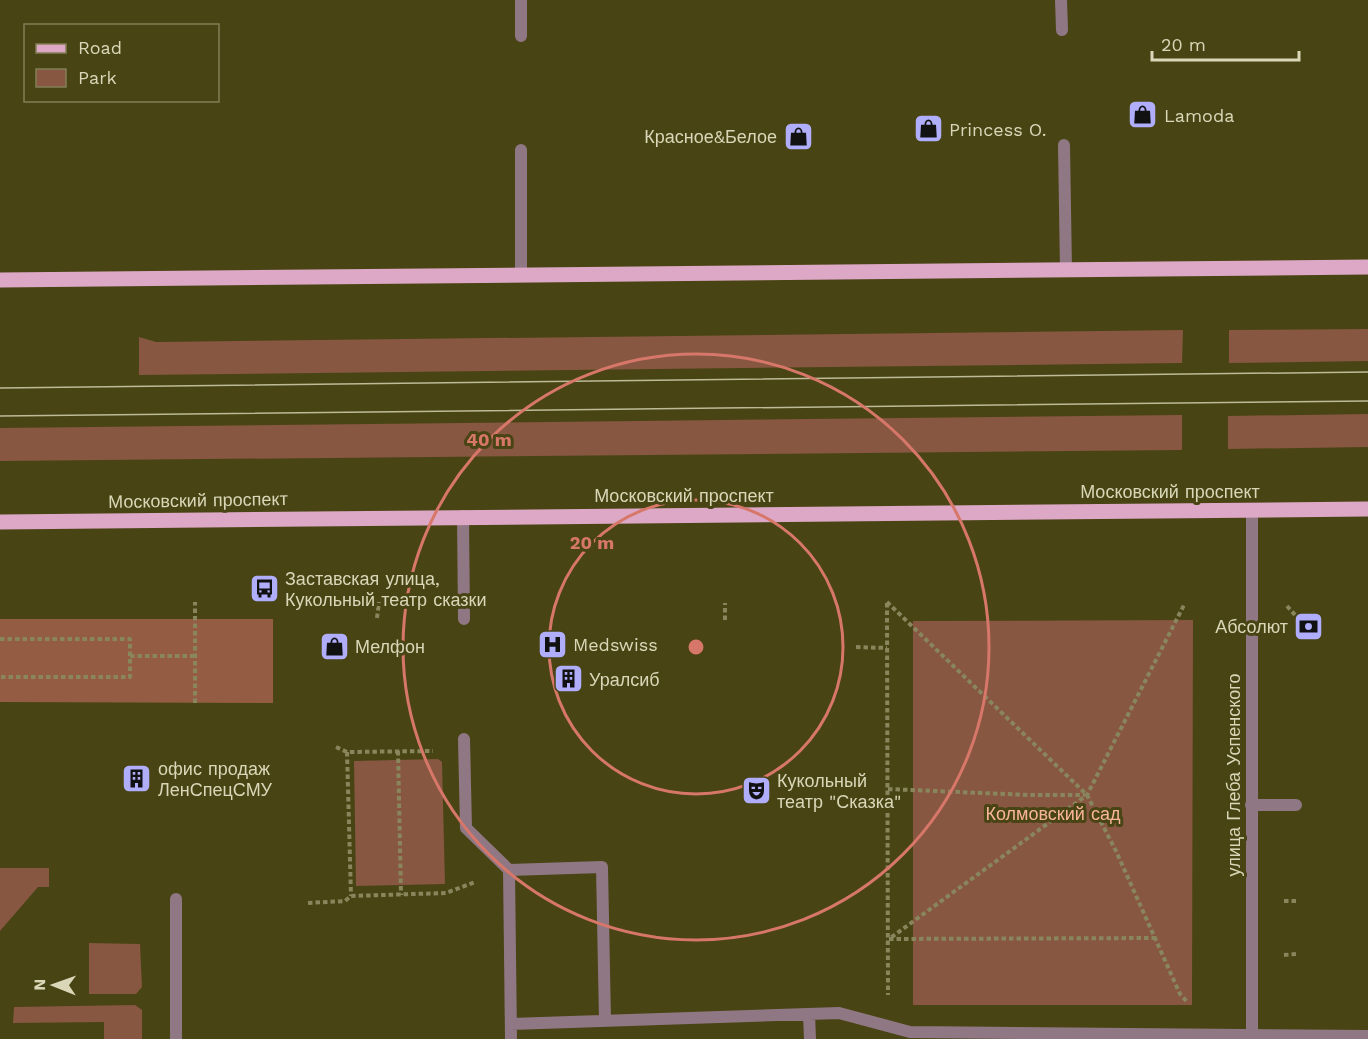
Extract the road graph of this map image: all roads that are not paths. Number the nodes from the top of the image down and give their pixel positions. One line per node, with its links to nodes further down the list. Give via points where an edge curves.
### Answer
1 (521, 0): 4 (street)
2 (1061, 0): 3 (street)
3 (1062, 30)
4 (521, 36)
5 (1064, 145): 8 (street)
6 (521, 150): 9 (street)
7 (1368, 267): 8 (main road)
8 (1066, 270): 9 (main road)
9 (522, 275): 10 (main road)
10 (0, 280)
11 (1368, 509): 12 (main road, Московский проспект)
12 (1252, 510): 13 (main road, Московский проспект); 17 (street, улица Глеба Успенского)
13 (463, 516): 14 (main road, Московский проспект); 15 (street)
14 (0, 522)
15 (464, 619)
16 (464, 745): 19 (street, via 466,828)
17 (1251, 805): 18 (street); 26 (street, улица Глеба Успенского)
18 (1296, 805)
19 (509, 870): 22 (street, via 602,867); 23 (street)
20 (177, 899): 27 (street)
21 (809, 1014): 22 (street); 24 (street, via 839,1013 910,1032); 29 (street)
22 (605, 1021): 23 (street)
23 (511, 1024): 28 (street)
24 (1057, 1036): 26 (street)
25 (1368, 1036): 26 (street)
26 (1252, 1037)
27 (176, 1039)
28 (511, 1039)
29 (810, 1039)

